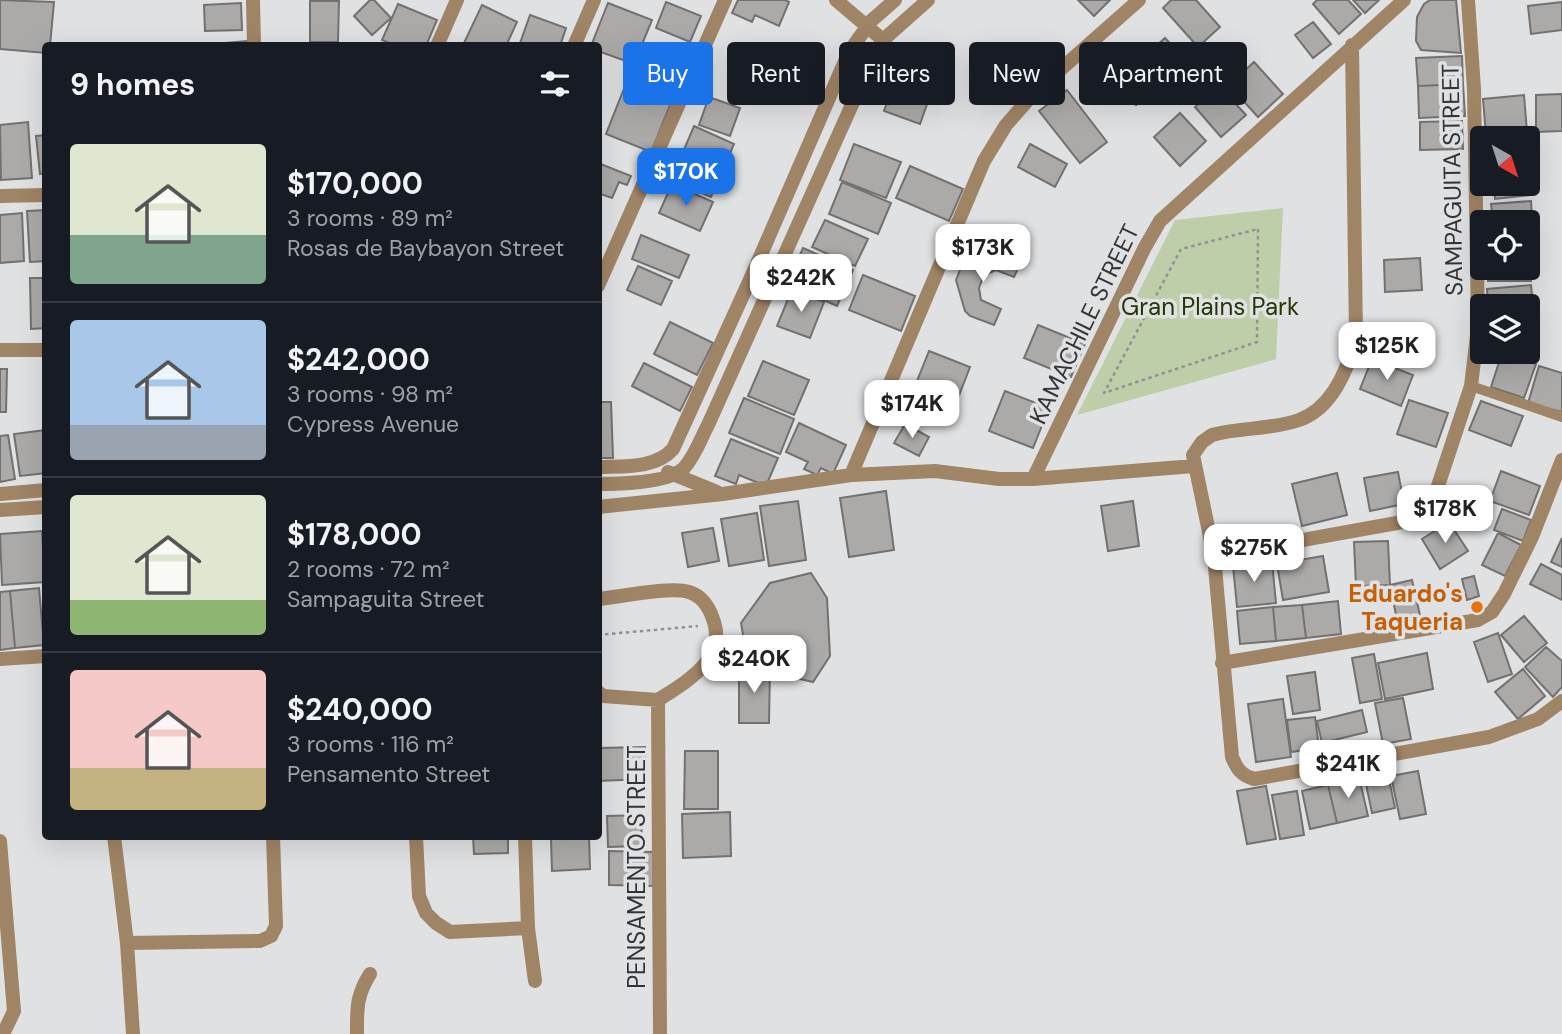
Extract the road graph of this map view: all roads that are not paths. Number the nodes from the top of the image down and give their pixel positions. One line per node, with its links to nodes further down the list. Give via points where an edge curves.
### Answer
1 (253, 0): 13 (street)
2 (457, 0): 14 (street)
3 (594, 0): 15 (street)
4 (725, 0): 20 (street)
5 (836, 0): 11 (street)
6 (895, 0): 11 (street)
7 (928, 0): 12 (street)
8 (1139, 0): 31 (street, via 1035,92 1006,125 984,161)
9 (1404, 0): 16 (street, KAMACHILE STREET)
10 (1468, 0): 24 (street, SAMPAGUITA STREET, via 1478,327)
11 (867, 26): 12 (street); 19 (street, via 849,52)
12 (883, 40): 21 (street)
13 (254, 42)
14 (439, 42)
15 (575, 42)
16 (1352, 46): 28 (street, via 1356,337 1345,374 1314,413 1298,421 1212,435 1197,448); 32 (street, KAMACHILE STREET, via 1160,221)
17 (42, 195): 18 (street)
18 (0, 196)
19 (753, 274): 21 (street); 27 (street, via 673,449)
20 (602, 276)
21 (772, 281): 30 (street, via 708,425 683,469)
22 (0, 350): 23 (street)
23 (42, 350)
24 (1471, 386): 25 (lane); 40 (street, SAMPAGUITA STREET, via 1433,501 1423,513 1408,520)
25 (1562, 417)
26 (1562, 460): 44 (street, via 1504,594 1492,612 1478,621)
27 (656, 462): 29 (street); 30 (street)
28 (1194, 466): 32 (street); 40 (street)
29 (602, 467)
30 (671, 475): 33 (street); 36 (street)
31 (851, 475): 32 (street, via 935,471); 36 (street)
32 (1033, 479)
33 (602, 484)
34 (42, 490): 35 (street)
35 (0, 494)
36 (723, 494): 38 (street)
37 (42, 507): 39 (street)
38 (602, 507)
39 (0, 510)
40 (1214, 556): 44 (street)
41 (602, 599): 46 (street, via 687,591 700,597 709,609 715,624 710,658 690,680)
42 (42, 656): 43 (street)
43 (0, 659)
44 (1222, 663): 47 (street, via 1232,757 1237,769 1254,779 1489,737 1538,719)
45 (602, 696): 46 (street)
46 (658, 700): 60 (street, PENSAMENTO STREET)
47 (1562, 701)
48 (114, 840): 54 (street)
49 (273, 840): 54 (street, via 276,926 271,936 260,942)
50 (416, 840): 53 (street, via 419,896 426,914 436,923 450,932)
51 (525, 840): 53 (street)
52 (0, 841): 57 (street, via 14,1011)
53 (528, 928): 56 (street)
54 (127, 943): 58 (street)
55 (370, 974): 59 (street, via 358,999)
56 (535, 981)
57 (0, 1033)
58 (133, 1034)
59 (357, 1034)
60 (660, 1034)

